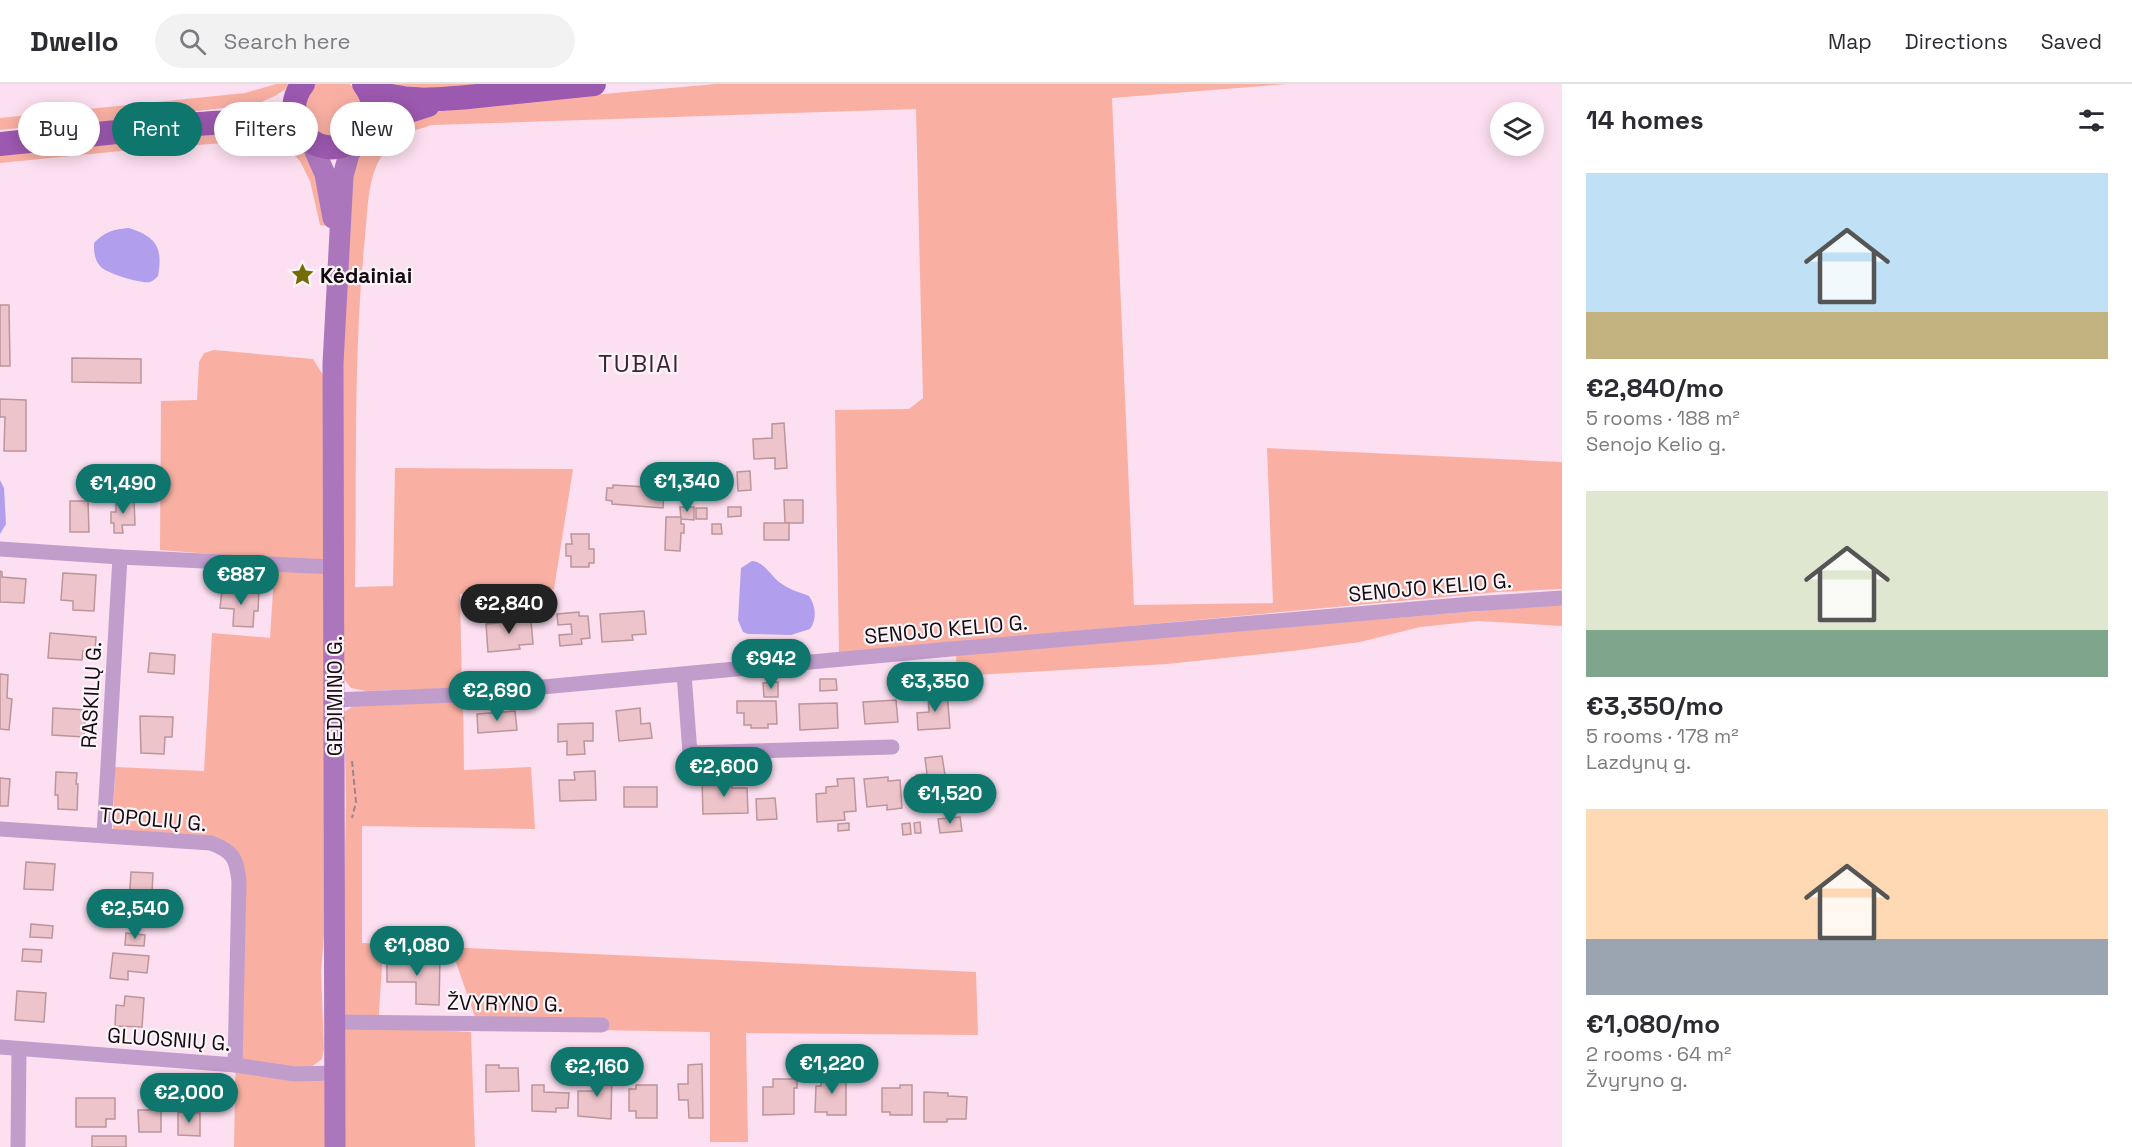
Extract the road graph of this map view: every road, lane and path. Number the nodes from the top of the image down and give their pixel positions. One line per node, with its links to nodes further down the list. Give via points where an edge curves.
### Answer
1 (594, 84): 4 (main road)
2 (301, 86): 5 (main road); 8 (main road, via 284,100 262,110)
3 (366, 86): 4 (main road, via 391,97); 6 (main road)
4 (454, 98): 7 (main road)
5 (295, 102)
6 (371, 102)
7 (415, 109)
8 (209, 123): 9 (main road); 10 (main road)
9 (214, 123)
10 (0, 144)
11 (316, 156): 13 (main road, via 325,174)
12 (348, 156): 13 (main road, via 343,176)
13 (339, 245): 16 (main road, GEDIMINO G., via 333,364)
14 (0, 549): 15 (street)
15 (120, 557): 16 (street); 24 (street, RASKILŲ G.)
16 (333, 567): 19 (main road, GEDIMINO G.)
17 (1562, 598): 18 (street, SENOJO KELIO G.)
18 (684, 674): 19 (street, SENOJO KELIO G., via 456,695); 20 (street, via 690,753)
19 (334, 700): 25 (main road, GEDIMINO G.)
20 (892, 747)
21 (352, 757): 22 (path, via 356,802)
22 (352, 821)
23 (0, 829): 24 (street, TOPOLIŲ G.)
24 (104, 836): 29 (street, TOPOLIŲ G., via 211,843 236,860 240,881)
25 (336, 1022): 26 (street, ŽVYRYNO G.); 30 (main road, GEDIMINO G.)
26 (602, 1025)
27 (0, 1047): 28 (street, GLUOSNIŲ G.)
28 (18, 1049): 29 (street, GLUOSNIŲ G.); 31 (street)
29 (235, 1065): 30 (street, GLUOSNIŲ G., via 295,1074)
30 (335, 1073): 32 (main road, GEDIMINO G.)
31 (18, 1147)
32 (335, 1147)

